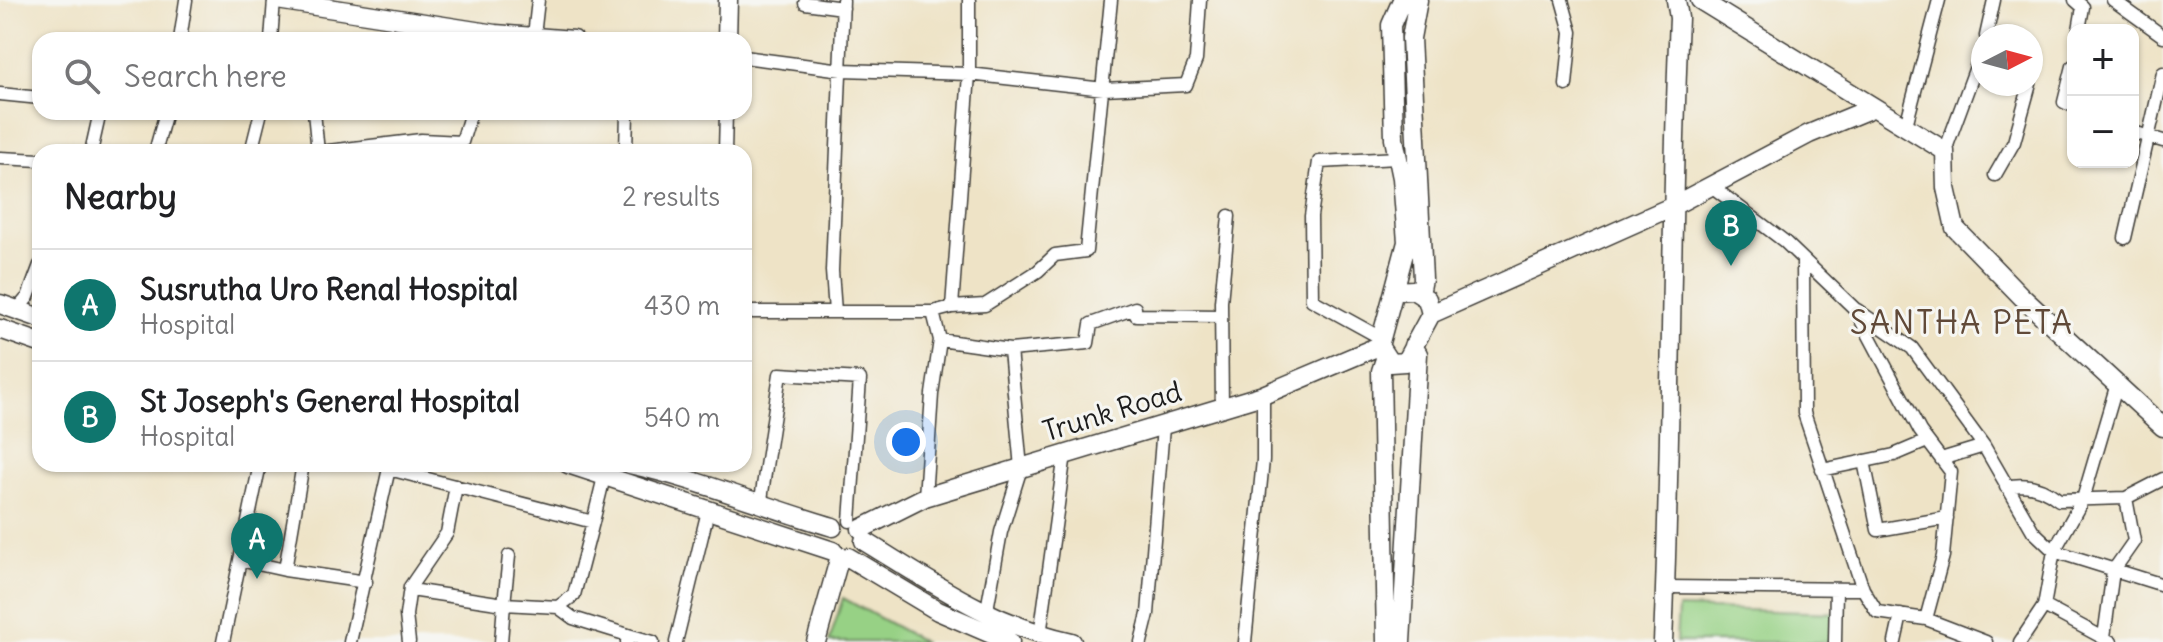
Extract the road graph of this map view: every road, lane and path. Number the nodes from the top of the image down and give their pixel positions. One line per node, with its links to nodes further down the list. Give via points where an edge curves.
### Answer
1 (186, 0): 22 (street)
2 (275, 0): 17 (street); 23 (street)
3 (538, 0): 25 (street)
4 (728, 0): 26 (street)
5 (969, 0): 31 (street)
6 (1111, 0): 34 (street)
7 (1200, 0): 34 (street, via 1196,60 1186,85)
8 (1402, 0): 61 (street, via 1391,25)
9 (1418, 0): 71 (street, via 1411,38)
10 (1562, 0): 33 (street, via 1571,32)
11 (1676, 0): 65 (street)
12 (1700, 0): 38 (street)
13 (1939, 0): 46 (street)
14 (1994, 0): 20 (street)
15 (2075, 0): 21 (street, via 2083,7)
16 (2113, 0): 27 (street)
17 (308, 2): 24 (street)
18 (805, 3): 19 (street)
19 (843, 4): 29 (street)
20 (1989, 24)
21 (2080, 24)
22 (181, 32)
23 (272, 32)
24 (467, 32)
25 (534, 32)
26 (727, 32)
27 (2163, 36)
28 (752, 58): 29 (street)
29 (842, 70): 31 (street); 76 (street, via 832,271)
30 (2163, 73): 48 (street)
31 (969, 74): 34 (street); 73 (street)
32 (1971, 81): 59 (street)
33 (1566, 85)
34 (1104, 89): 73 (street, via 1086,251 1055,255 985,305)
35 (0, 94): 37 (street)
36 (2027, 96): 63 (street, via 2014,142)
37 (32, 97)
38 (1872, 108): 46 (street); 64 (street)
39 (98, 120): 50 (street)
40 (164, 120): 51 (street)
41 (259, 120): 52 (street)
42 (315, 120): 53 (street)
43 (469, 120): 56 (street)
44 (627, 120): 57 (street)
45 (726, 120): 58 (street)
46 (1906, 125): 59 (street)
47 (2139, 135): 48 (street)
48 (2146, 138): 49 (street); 67 (street)
49 (2163, 141)
50 (93, 144)
51 (157, 144)
52 (253, 144)
53 (318, 144)
54 (382, 144): 55 (street)
55 (434, 144)
56 (463, 144)
57 (626, 144)
58 (725, 144)
59 (1945, 151): 86 (street, via 1955,228)
60 (0, 158): 62 (street)
61 (1398, 158): 70 (street, via 1407,242); 84 (street, via 1319,162 1311,216 1312,300)
62 (32, 160)
63 (1995, 175)
64 (1710, 185): 65 (street); 68 (street)
65 (1671, 207): 78 (street); 124 (street)
66 (1229, 216): 79 (street)
67 (2125, 238)
68 (1803, 259): 74 (street); 97 (street, via 1804,413)
69 (32, 281): 72 (street)
70 (1394, 291): 71 (street); 84 (street)
71 (1420, 294): 78 (street)
72 (21, 303)
73 (952, 307): 77 (street)
74 (1855, 309): 91 (street); 92 (street, via 1912,348)
75 (752, 312): 76 (street)
76 (835, 312): 77 (street)
77 (933, 312): 82 (street)
78 (1431, 314): 83 (street)
79 (1221, 316): 85 (street, via 1135,311 1091,324 1088,343); 88 (street)
80 (0, 329): 81 (street)
81 (32, 340)
82 (940, 340): 85 (street); 108 (street)
83 (1413, 346): 84 (street, Trunk Road, via 1402,364); 149 (street, via 1418,354)
84 (1382, 348): 87 (street, Trunk Road); 148 (street)
85 (1010, 350): 96 (street)
86 (2117, 384): 90 (street); 110 (street)
87 (1263, 395): 88 (street, Trunk Road); 147 (street, via 1263,460)
88 (1222, 407): 89 (street, Trunk Road)
89 (1163, 427): 93 (street, Trunk Road); 146 (street, via 1148,614)
90 (2163, 427)
91 (1927, 441): 94 (street); 95 (street)
92 (1984, 446): 94 (street); 107 (street)
93 (1065, 454): 96 (street, Trunk Road); 134 (street)
94 (1941, 459): 113 (street, via 1951,472)
95 (1864, 461): 97 (street); 113 (street, via 1878,530)
96 (1021, 468): 108 (street, Trunk Road); 132 (street, via 1001,532)
97 (1822, 470): 126 (street)
98 (258, 472): 119 (street)
99 (302, 472): 120 (street)
100 (389, 472): 122 (street)
101 (410, 472): 106 (street)
102 (590, 472): 104 (street)
103 (677, 472): 111 (street)
104 (604, 477): 112 (street); 114 (street)
105 (2163, 479): 109 (street)
106 (456, 486): 114 (street); 127 (street, via 447,533)
107 (2006, 487): 110 (street, via 2019,484 2046,490 2059,500); 116 (street, via 2033,531)
108 (925, 497): 115 (street, Trunk Road)
109 (2126, 498): 110 (street); 121 (street, via 2134,541)
110 (2083, 499): 116 (street)
111 (760, 506): 115 (street); 115 (street, via 780,374 860,379)
112 (708, 511): 117 (street); 142 (street)
113 (1947, 518): 133 (street)
114 (593, 522): 130 (street, via 574,595)
115 (852, 529): 117 (street, Trunk Road, via 859,552); 117 (street, via 828,540); 132 (street)
116 (2054, 551): 121 (street); 129 (street)
117 (840, 555): 143 (street); 144 (street, via 938,611)
118 (509, 556): 128 (street)
119 (240, 560): 120 (street); 137 (street)
120 (285, 570): 122 (street)
121 (2113, 571): 123 (street); 136 (street)
122 (366, 582): 138 (street)
123 (2163, 585)
124 (1666, 587): 125 (street); 150 (street)
125 (1836, 589): 126 (street); 151 (street)
126 (1863, 589): 131 (street, via 1877,612)
127 (411, 590): 128 (street); 139 (street, via 406,615)
128 (504, 604): 130 (street); 140 (street)
129 (2044, 606): 136 (street); 154 (street)
130 (558, 607): 135 (street)
131 (1901, 615): 133 (street); 152 (street)
132 (989, 617): 134 (street)
133 (1926, 619): 153 (street)
134 (1033, 637): 145 (street)
135 (628, 638): 141 (street)
136 (2108, 640)
137 (223, 642)
138 (350, 642)
139 (409, 642)
140 (501, 642)
141 (653, 642)
142 (676, 642)
143 (816, 642)
144 (1010, 642)
145 (1072, 642)
146 (1141, 642)
147 (1245, 642)
148 (1386, 642)
149 (1401, 642)
150 (1663, 642)
151 (1835, 642)
152 (1895, 642)
153 (1986, 642)
154 (2020, 642)

